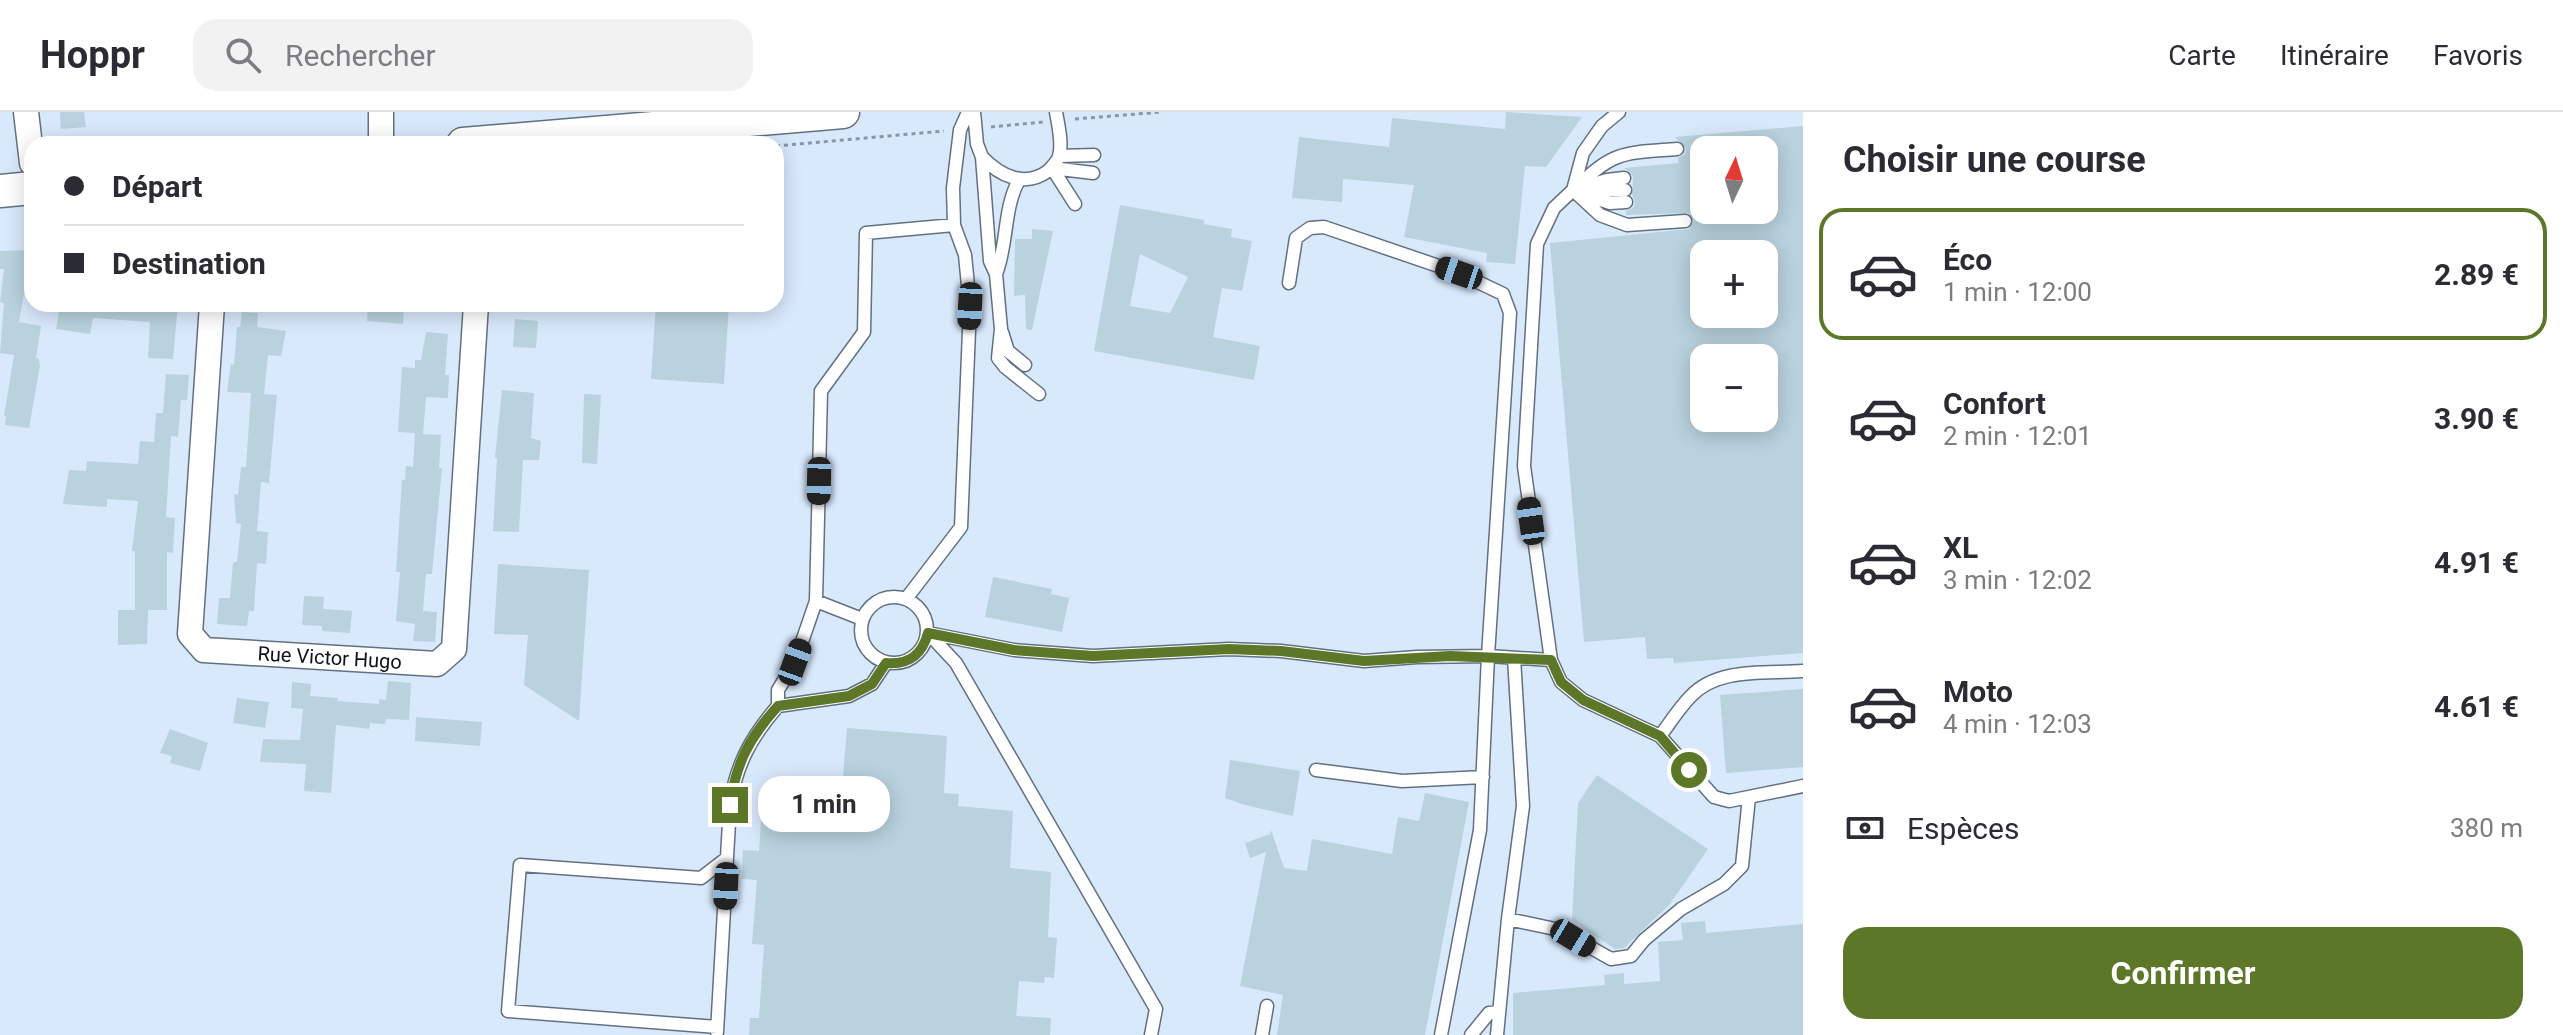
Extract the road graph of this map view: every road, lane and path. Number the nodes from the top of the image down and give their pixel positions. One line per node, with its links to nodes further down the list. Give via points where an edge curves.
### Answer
1 (26, 112): 8 (street)
2 (381, 112): 9 (street)
3 (843, 112): 7 (main road)
4 (971, 112): 14 (lane); 25 (lane, via 960,130)
5 (1056, 112): 13 (lane)
6 (1619, 112): 21 (lane, via 1583,153)
7 (662, 128): 10 (main road)
8 (29, 136)
9 (381, 136)
10 (564, 136)
11 (1677, 149): 21 (lane, via 1620,153 1597,166)
12 (1094, 155): 13 (lane)
13 (1059, 156): 15 (lane)
14 (982, 157): 19 (lane, via 994,170); 26 (lane, via 990,261)
15 (1052, 168): 16 (lane); 19 (lane, via 1037,178); 23 (lane)
16 (1093, 173)
17 (24, 175): 18 (main road)
18 (0, 177)
19 (1019, 180): 26 (lane)
20 (24, 189): 22 (main road)
21 (1573, 190): 21 (lane, via 1610,203 1625,190 1607,180); 24 (lane, via 1600,215 1627,225); 39 (lane, via 1554,208 1537,244 1524,466)
22 (0, 191)
23 (1075, 204)
24 (1685, 221)
25 (954, 225): 33 (lane, via 965,255 970,306 961,527); 34 (lane, via 866,233 864,332 821,391)
26 (996, 274): 30 (lane)
27 (1289, 283): 37 (lane, via 1296,238 1310,228 1324,227 1459,273 1503,294 1510,313)
28 (211, 312): 29 (street, Rue Victor Hugo, via 190,634 204,650 437,664 454,649)
29 (475, 312)
30 (1004, 323): 31 (lane, via 1008,351); 32 (lane, via 998,358)
31 (1025, 365)
32 (1039, 394)
33 (906, 599): 35 (lane, via 885,598); 36 (lane, via 923,612)
34 (816, 601): 35 (lane); 42 (lane, via 795,662 778,690)
35 (862, 619): 40 (lane, via 867,651)
36 (928, 633): 37 (lane, via 1014,650 1093,656 1229,649 1364,661); 40 (lane, via 909,661); 53 (lane, via 956,663 1156,1009)
37 (1488, 656): 38 (lane); 45 (lane)
38 (1514, 658): 39 (lane); 49 (lane, via 1523,806)
39 (1551, 660): 43 (lane, via 1561,682 1583,700)
40 (886, 663): 42 (lane, via 872,684 849,696)
41 (1803, 671): 43 (lane, via 1718,677 1690,697)
42 (778, 706): 48 (lane, via 745,749 734,776)
43 (1660, 736): 47 (lane, via 1714,797)
44 (1316, 770): 45 (lane, via 1402,781)
45 (1483, 777): 55 (lane, via 1480,830)
46 (1803, 786): 47 (lane)
47 (1749, 797): 49 (lane, via 1742,866 1724,884 1681,909 1631,956 1611,959 1560,930)
48 (727, 858): 52 (lane); 52 (lane, via 701,878 520,865 508,1011)
49 (1508, 919): 51 (lane)
50 (1267, 1006): 54 (lane)
51 (1499, 1012): 56 (lane, via 1489,1013); 57 (lane)
52 (717, 1031)
53 (1151, 1035)
54 (1262, 1035)
55 (1441, 1035)
56 (1471, 1035)
57 (1497, 1035)

